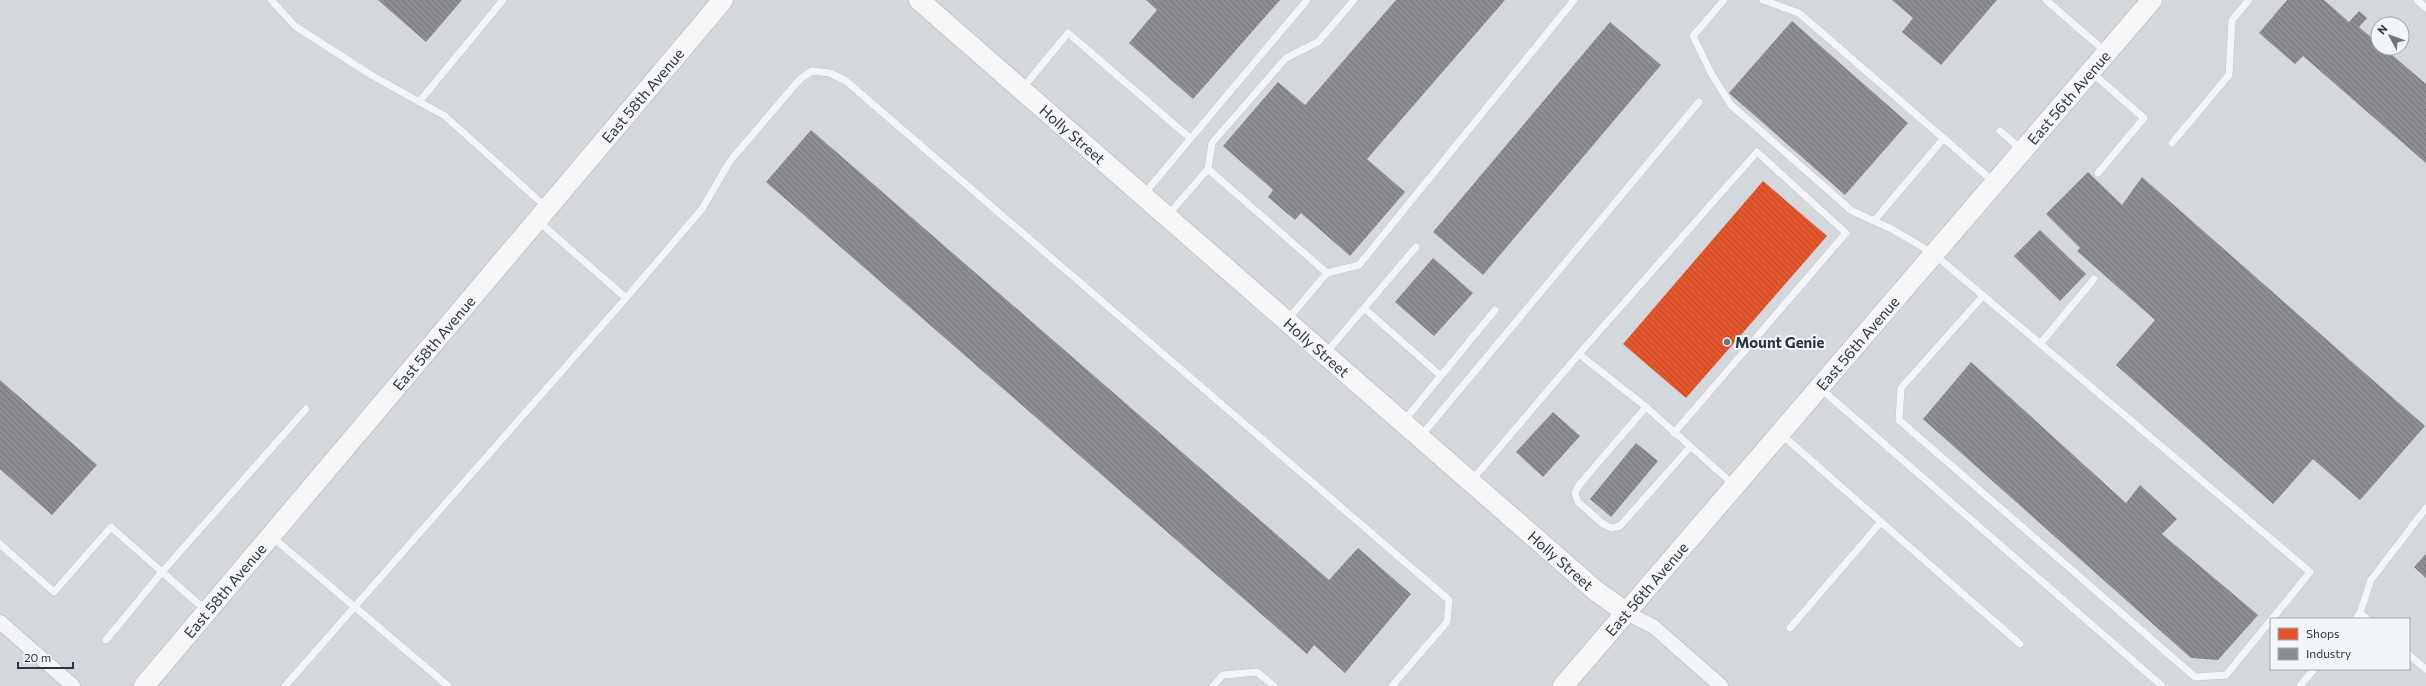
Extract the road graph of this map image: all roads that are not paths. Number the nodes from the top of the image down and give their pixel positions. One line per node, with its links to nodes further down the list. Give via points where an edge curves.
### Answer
1 (271, 0): 18 (lane, via 295,26 371,75)
2 (504, 0): 18 (lane)
3 (723, 0): 29 (street, East 58th Avenue)
4 (919, 0): 17 (street, Holly Street)
5 (1307, 0): 21 (lane)
6 (1354, 0): 25 (lane, via 1318,42 1286,58 1212,143)
7 (1574, 0): 34 (lane, via 1359,264)
8 (1724, 0): 31 (lane, via 1693,36 1711,73 1731,104 1852,211)
9 (1764, 0): 22 (lane, via 1799,13)
10 (2046, 0): 15 (lane)
11 (2152, 0): 15 (street, East 56th Avenue)
12 (2249, 0): 23 (lane, via 2232,20 2229,75)
13 (2417, 0): 14 (lane)
14 (2426, 8)
15 (2107, 53): 16 (street, East 56th Avenue)
16 (2091, 72): 24 (street, East 56th Avenue); 26 (lane, via 2144,118)
17 (1021, 90): 21 (lane, via 1068,33); 28 (street, Holly Street)
18 (419, 102): 29 (lane, via 444,116)
19 (1699, 102): 51 (lane)
20 (2000, 131): 24 (lane)
21 (1190, 138): 28 (lane)
22 (1944, 138): 27 (lane); 31 (lane)
23 (2172, 143)
24 (2023, 151): 27 (street, East 56th Avenue)
25 (1208, 169): 30 (lane); 34 (lane)
26 (2098, 173)
27 (1996, 183): 33 (street, East 56th Avenue)
28 (1142, 195): 30 (street, Holly Street)
29 (543, 215): 37 (lane); 57 (street, East 58th Avenue)
30 (1166, 216): 40 (street, Holly Street)
31 (1874, 221): 33 (lane)
32 (1416, 247): 38 (lane)
33 (1934, 254): 36 (lane); 45 (street, East 56th Avenue)
34 (1327, 273): 40 (lane)
35 (2094, 279): 41 (lane)
36 (1983, 296): 41 (lane); 65 (lane, via 1901,388 1899,420 2195,677 2226,675)
37 (626, 298): 60 (lane); 79 (lane, via 702,209 730,161 800,80 812,70 830,73 846,81 1449,600 1447,622)
38 (1364, 308): 42 (lane); 44 (lane)
39 (1495, 310): 44 (lane)
40 (1286, 321): 42 (street, Holly Street)
41 (2040, 344): 64 (lane, via 2310,572)
42 (1324, 354): 48 (street, Holly Street)
43 (1579, 354): 46 (lane); 49 (lane, via 1757,152 1846,233); 53 (lane)
44 (1441, 376): 48 (lane)
45 (1820, 388): 50 (street, East 56th Avenue); 82 (lane)
46 (1646, 407): 49 (lane); 52 (lane, via 1578,485 1578,502 1603,524 1612,528 1620,526)
47 (306, 409): 59 (lane)
48 (1403, 422): 51 (street, Holly Street)
49 (1674, 433): 52 (lane)
50 (1781, 434): 54 (street, East 56th Avenue); 56 (lane)
51 (1420, 437): 53 (street, Holly Street)
52 (1690, 448): 54 (lane)
53 (1471, 482): 62 (street, Holly Street, via 1596,591)
54 (1735, 486): 62 (street, East 56th Avenue)
55 (2426, 508): 63 (lane, via 2371,580)
56 (1881, 522): 67 (lane); 69 (lane)
57 (271, 536): 60 (lane); 61 (street, East 58th Avenue)
58 (0, 544): 59 (lane, via 54,592 111,527)
59 (162, 572): 61 (lane); 68 (lane)
60 (353, 606): 75 (lane); 76 (lane)
61 (207, 611): 74 (street, East 58th Avenue)
62 (1626, 613): 80 (street, East 56th Avenue); 81 (street, Holly Street, via 1654,627)
63 (2358, 616)
64 (2273, 618)
65 (2270, 621)
66 (0, 622): 73 (street)
67 (1790, 628)
68 (106, 640)
69 (2020, 644)
70 (2410, 656): 71 (lane)
71 (2426, 669)
72 (2313, 670): 83 (lane)
73 (73, 686)
74 (144, 686)
75 (285, 686)
76 (448, 686)
77 (1214, 686): 78 (lane, via 1223,675 1257,672)
78 (1274, 686)
79 (1392, 686)
80 (1563, 686)
81 (1721, 686)
82 (2162, 686)
83 (2300, 686)

